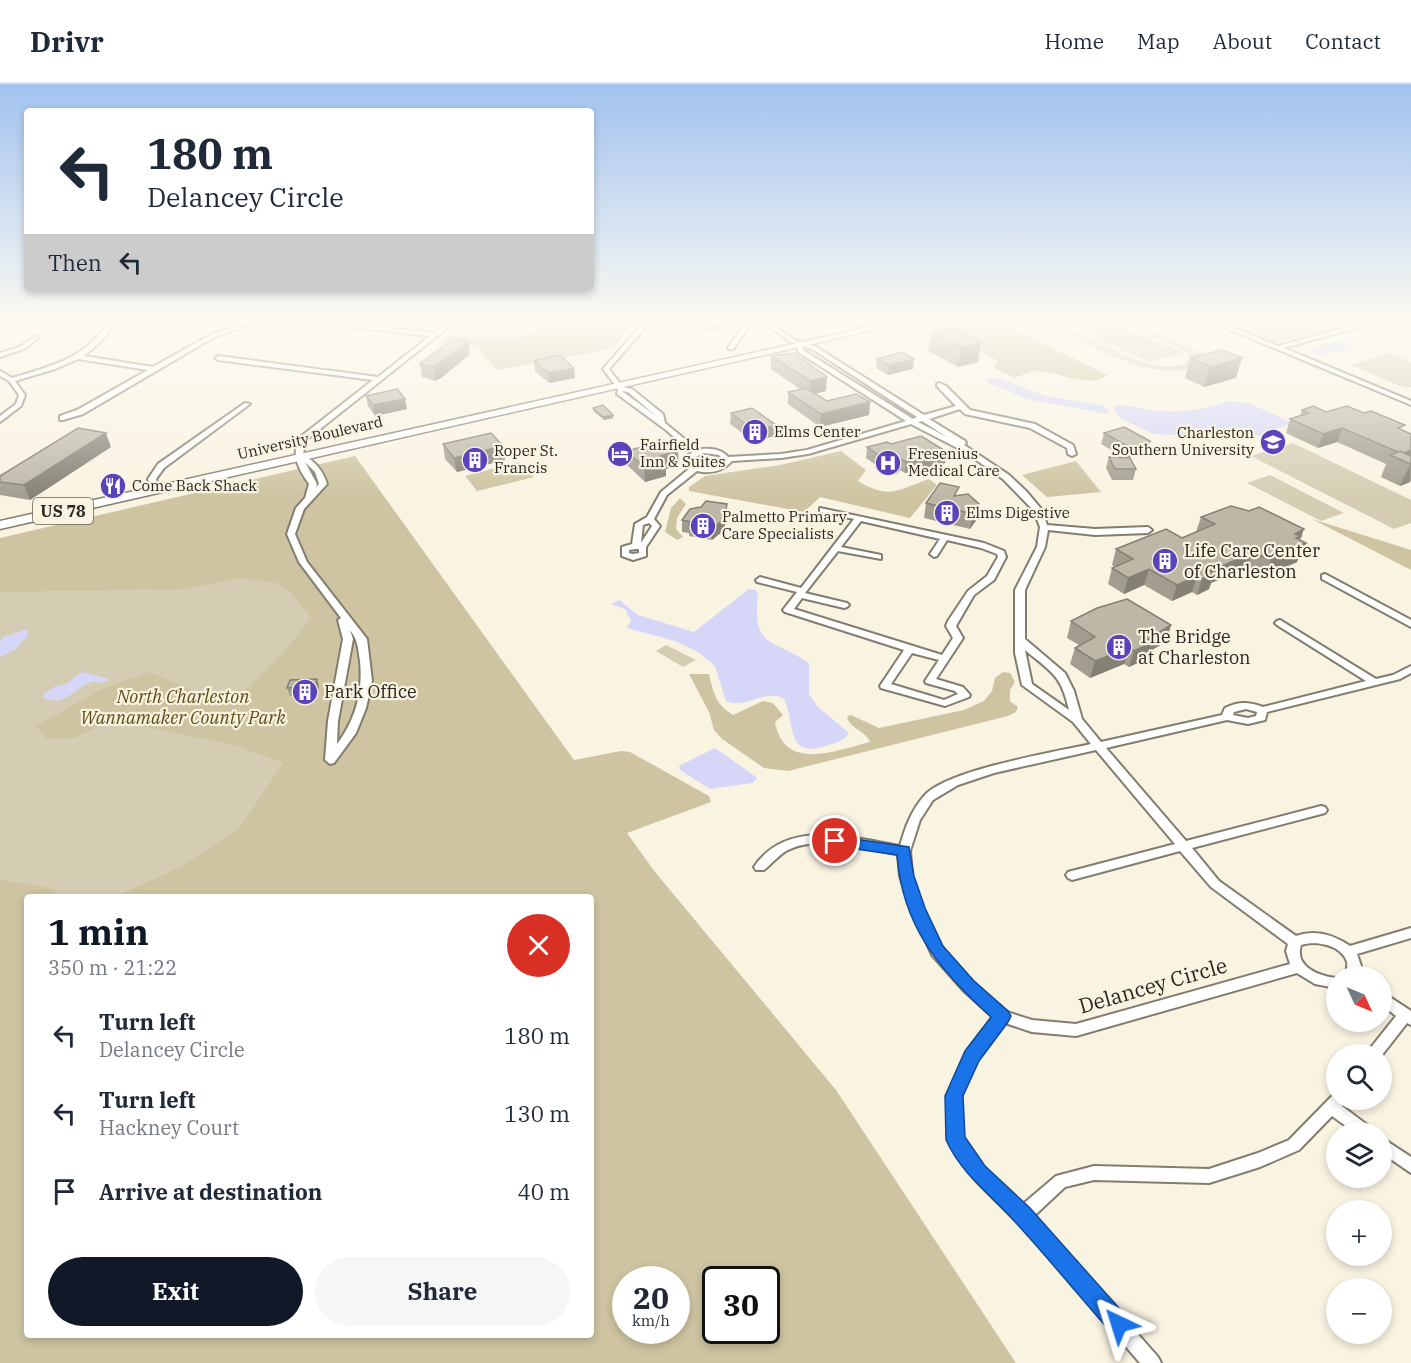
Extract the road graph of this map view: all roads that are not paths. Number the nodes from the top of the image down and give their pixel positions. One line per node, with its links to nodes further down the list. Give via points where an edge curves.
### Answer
1 (11, 380): 17 (street, via 22,395 19,405)
2 (132, 381): 15 (street)
3 (376, 381): 24 (street, via 302,440)
4 (614, 381): 10 (street)
5 (646, 381): 10 (main road, University Boulevard / US 78)
6 (848, 381): 18 (street)
7 (866, 381): 16 (street)
8 (1357, 381): 11 (street)
9 (939, 385): 13 (street)
10 (619, 387): 22 (street, via 618,393 662,422); 24 (main road, University Boulevard / US 78)
11 (1411, 403)
12 (247, 404): 27 (street, via 160,466 153,479)
13 (960, 407): 14 (street); 16 (street)
14 (968, 412): 16 (street); 23 (street, via 1032,426 1070,447)
15 (63, 418)
16 (928, 419): 18 (street); 19 (street); 21 (street)
17 (0, 420)
18 (911, 420): 19 (street); 20 (street)
19 (920, 426): 20 (street); 21 (street)
20 (842, 442): 25 (street, via 782,456)
21 (968, 450): 31 (street, via 1024,494 1038,510)
22 (697, 453): 25 (street, via 716,452); 26 (street, via 688,460)
23 (1072, 454)
24 (302, 457): 27 (main road, University Boulevard / US 78); 42 (street, via 300,466 313,484 308,500 295,517 291,534 303,562)
25 (728, 459): 26 (street, via 719,468)
26 (695, 468): 34 (street, via 664,494 650,519 656,526)
27 (155, 490): 30 (main road, University Boulevard / US 78)
28 (824, 510): 29 (street)
29 (860, 518): 33 (street); 35 (street)
30 (0, 525)
31 (1044, 527): 32 (street, via 1095,532); 45 (street, via 1041,547 1020,590)
32 (1148, 530)
33 (945, 537): 36 (street); 47 (street, via 997,550 1002,557 991,578 971,593 952,621 958,638)
34 (639, 546)
35 (836, 548): 37 (street); 40 (street)
36 (934, 554)
37 (878, 557)
38 (1325, 577): 44 (street)
39 (760, 580): 40 (street)
40 (802, 593): 41 (street); 46 (street, via 788,610)
41 (844, 605)
42 (341, 614): 42 (street, via 348,639 330,760 351,733 367,681 362,639)
43 (1280, 623): 50 (street)
44 (1411, 624)
45 (1021, 641): 52 (street, via 1061,675); 52 (street, via 1027,685)
46 (910, 649): 47 (street); 51 (street, via 885,686)
47 (945, 659): 49 (street)
48 (1411, 669): 50 (street)
49 (930, 681): 51 (street); 51 (street, via 959,689 965,695 945,703)
50 (1374, 682): 53 (street, via 1262,710 1261,718 1248,721 1227,717)
51 (921, 696)
52 (1077, 720): 53 (street)
53 (1099, 745): 55 (street); 56 (street, via 954,782 929,797 914,819)
54 (1321, 810): 55 (street)
55 (1182, 845): 58 (street); 60 (street, via 1215,884)
56 (904, 851): 57 (street, via 835,841 797,842 781,849); 66 (street, Delancey Circle, via 906,876 937,951)
57 (760, 867)
58 (1072, 875)
59 (1411, 933): 61 (street)
60 (1295, 942): 61 (street, via 1302,937 1325,938); 63 (street, via 1293,957)
61 (1347, 952): 62 (street)
62 (1353, 966)
63 (1299, 967): 64 (street); 66 (street, Delancey Circle, via 1076,1030 1032,1026)
64 (1326, 982)
65 (1392, 1005): 67 (street)
66 (1002, 1016): 74 (street, via 972,1056 954,1096 956,1140 978,1172)
67 (1408, 1017): 68 (street)
68 (1383, 1044)
69 (1327, 1110): 74 (street, via 1294,1145 1260,1160 1209,1176 1094,1173 1061,1181)
70 (1341, 1110): 71 (street)
71 (1354, 1122)
72 (1392, 1152): 73 (street)
73 (1411, 1166)
74 (1023, 1215): 75 (street)
75 (1152, 1363)

